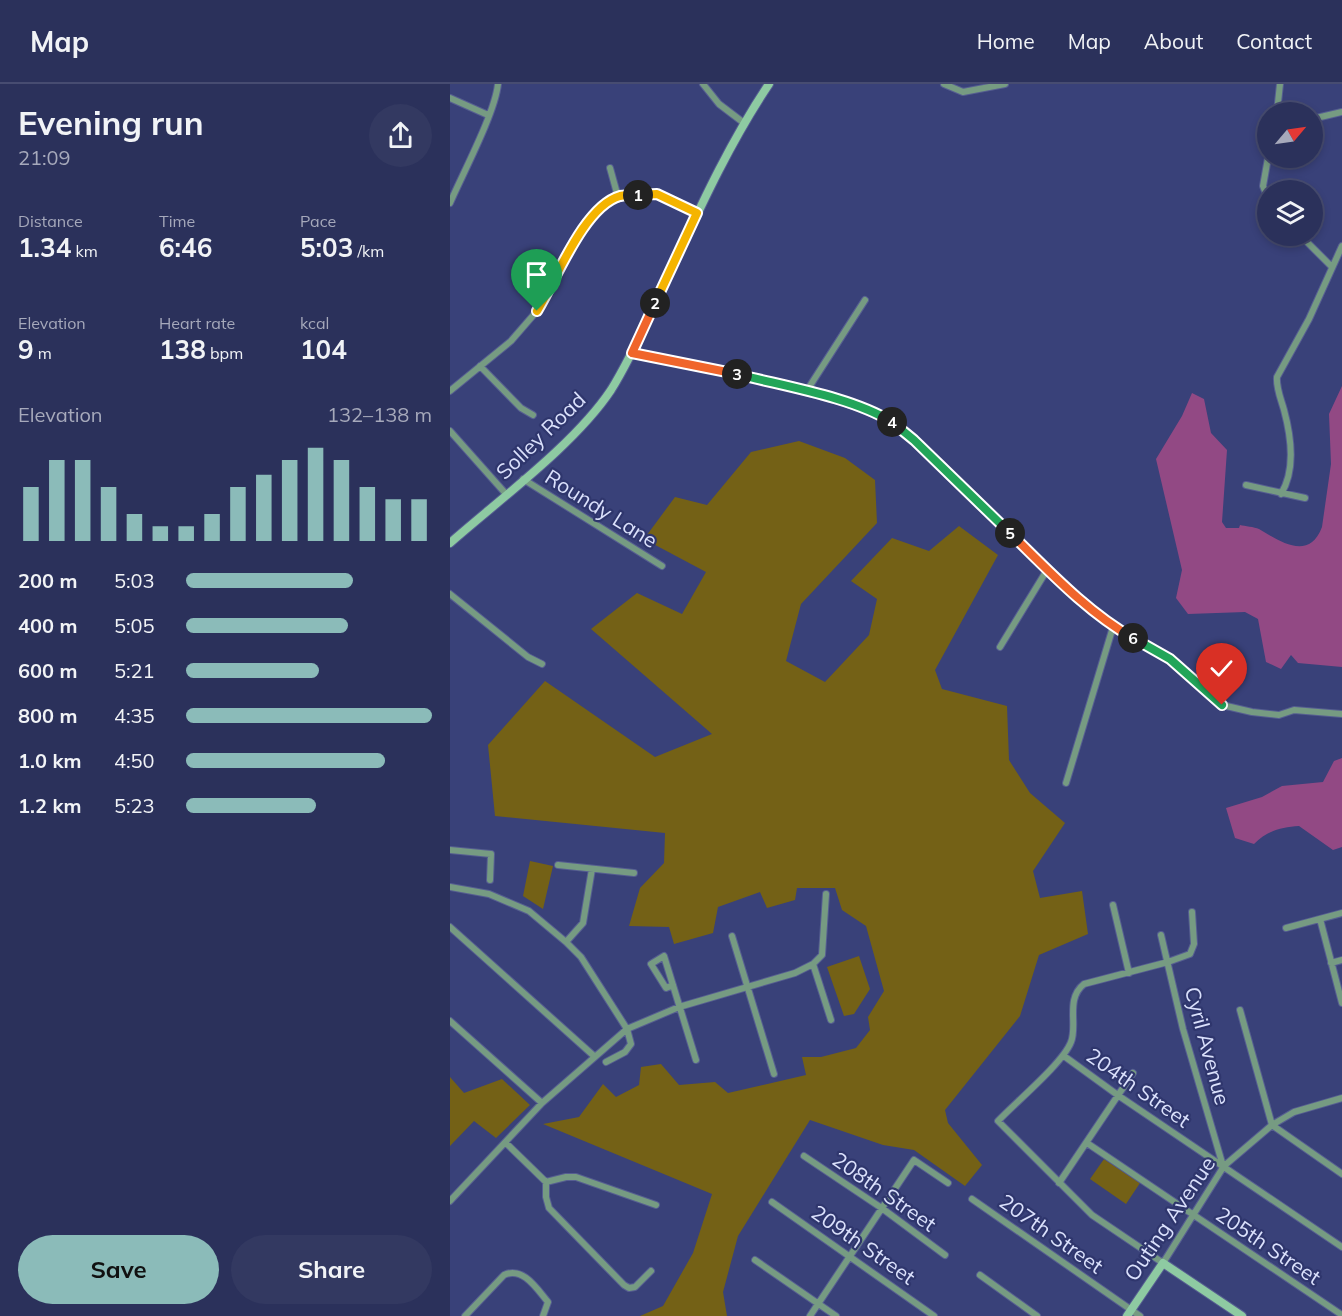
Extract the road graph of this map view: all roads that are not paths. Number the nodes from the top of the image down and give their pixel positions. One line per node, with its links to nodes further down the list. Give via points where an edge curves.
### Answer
1 (498, 84): 10 (street)
2 (703, 84): 12 (street, via 724,109)
3 (770, 84): 12 (main road, Solley Road)
4 (944, 84): 5 (street, via 963,92)
5 (1005, 84)
6 (1280, 84): 8 (street)
7 (450, 98): 10 (street)
8 (1278, 102)
9 (1342, 112): 11 (street)
10 (488, 115): 15 (street)
11 (1323, 116)
12 (744, 123): 16 (main road, Solley Road)
13 (610, 168): 14 (street)
14 (618, 196): 16 (street, via 657,194); 22 (street, via 584,224 537,311 511,341)
15 (450, 203)
16 (697, 213): 21 (main road, Solley Road)
17 (1311, 246): 19 (street)
18 (1342, 246): 19 (street)
19 (1332, 267): 30 (street, via 1277,377 1291,464 1290,478)
20 (865, 300): 24 (street)
21 (632, 353): 24 (street, via 735,373); 27 (main road, Solley Road, via 599,405)
22 (480, 366): 23 (street); 25 (street, via 521,408)
23 (450, 391)
24 (806, 392): 34 (street, via 876,413 896,424)
25 (533, 415)
26 (450, 431): 29 (street)
27 (523, 479): 29 (main road, Solley Road); 33 (street, Roundy Lane)
28 (1246, 485): 30 (street)
29 (506, 494): 32 (main road, Solley Road)
30 (1281, 494): 31 (street)
31 (1305, 498)
32 (450, 543)
33 (662, 566)
34 (1047, 570): 36 (street); 37 (street)
35 (450, 594): 38 (street)
36 (1113, 627): 39 (street, via 1170,659 1222,705 1279,715 1294,710); 40 (street)
37 (1000, 647)
38 (542, 664)
39 (1342, 714)
40 (1066, 783)
41 (450, 850): 45 (street, via 491,854)
42 (558, 865): 43 (street)
43 (592, 869): 44 (street); 56 (street, via 583,923)
44 (634, 873)
45 (490, 880)
46 (450, 887): 56 (street, via 489,894 529,911)
47 (826, 894): 60 (street, via 822,955)
48 (1113, 905): 61 (street)
49 (1192, 912): 58 (street, via 1194,944 1190,954)
50 (1342, 913): 51 (street)
51 (1320, 919): 53 (street); 59 (street)
52 (450, 927): 70 (street)
53 (1286, 928)
54 (1161, 935): 58 (street, Cyril Avenue)
55 (732, 936): 63 (street)
56 (566, 942): 69 (street, via 582,957)
57 (1342, 960): 59 (street)
58 (1168, 962): 61 (street); 83 (street, Cyril Avenue, via 1183,1029)
59 (1331, 963): 64 (street)
60 (813, 964): 63 (street); 67 (street)
61 (1129, 973): 71 (street, via 1079,988 1071,1014 1073,1039)
62 (673, 985): 62 (street, via 666,988 651,964 664,956); 65 (street)
63 (747, 986): 65 (street); 75 (street)
64 (1342, 1003)
65 (679, 1007): 69 (street); 72 (street)
66 (1240, 1010): 79 (street)
67 (831, 1020)
68 (450, 1021): 78 (street)
69 (627, 1029): 70 (street); 73 (street, via 632,1044 626,1052)
70 (594, 1056): 78 (street)
71 (1064, 1056): 76 (street, 204th Street); 86 (street, via 998,1121)
72 (696, 1060)
73 (606, 1062)
74 (1133, 1073): 76 (street)
75 (774, 1074)
76 (1119, 1096): 81 (street); 83 (street, 204th Street)
77 (1342, 1098): 79 (street, Outing Avenue, via 1294,1112)
78 (542, 1103): 80 (street)
79 (1272, 1125): 83 (street, Outing Avenue); 84 (street)
80 (506, 1143): 85 (street); 89 (street)
81 (1087, 1143): 86 (street); 93 (street, 205th Street)
82 (804, 1156): 92 (street, 208th Street)
83 (1224, 1166): 93 (street, Outing Avenue); 94 (street, 204th Street)
84 (1342, 1174)
85 (546, 1182): 91 (street, via 576,1177); 99 (street, via 549,1208 624,1286 635,1287)
86 (1059, 1183): 98 (street, via 1092,1215)
87 (948, 1184): 92 (street, via 915,1160)
88 (972, 1199): 102 (street, 207th Street)
89 (450, 1201)
90 (772, 1202): 96 (street, 209th Street)
91 (656, 1205)
92 (883, 1209): 95 (street, 208th Street); 96 (street)
93 (1194, 1215): 98 (street, Outing Avenue); 111 (street, 205th Street)
94 (1342, 1247)
95 (945, 1255)
96 (850, 1257): 101 (street); 107 (street, 209th Street)
97 (755, 1260): 101 (street)
98 (1163, 1263): 102 (main road, Outing Avenue); 110 (main road)
99 (651, 1271)
100 (980, 1275): 108 (street)
101 (818, 1304): 105 (street); 106 (street)
102 (1129, 1313): 109 (street, 207th Street)
103 (465, 1316): 104 (street, via 510,1272 521,1273 548,1302)
104 (543, 1316)
105 (810, 1316)
106 (836, 1316)
107 (934, 1316)
108 (1037, 1316)
109 (1140, 1316)
110 (1242, 1316)
111 (1342, 1316)

